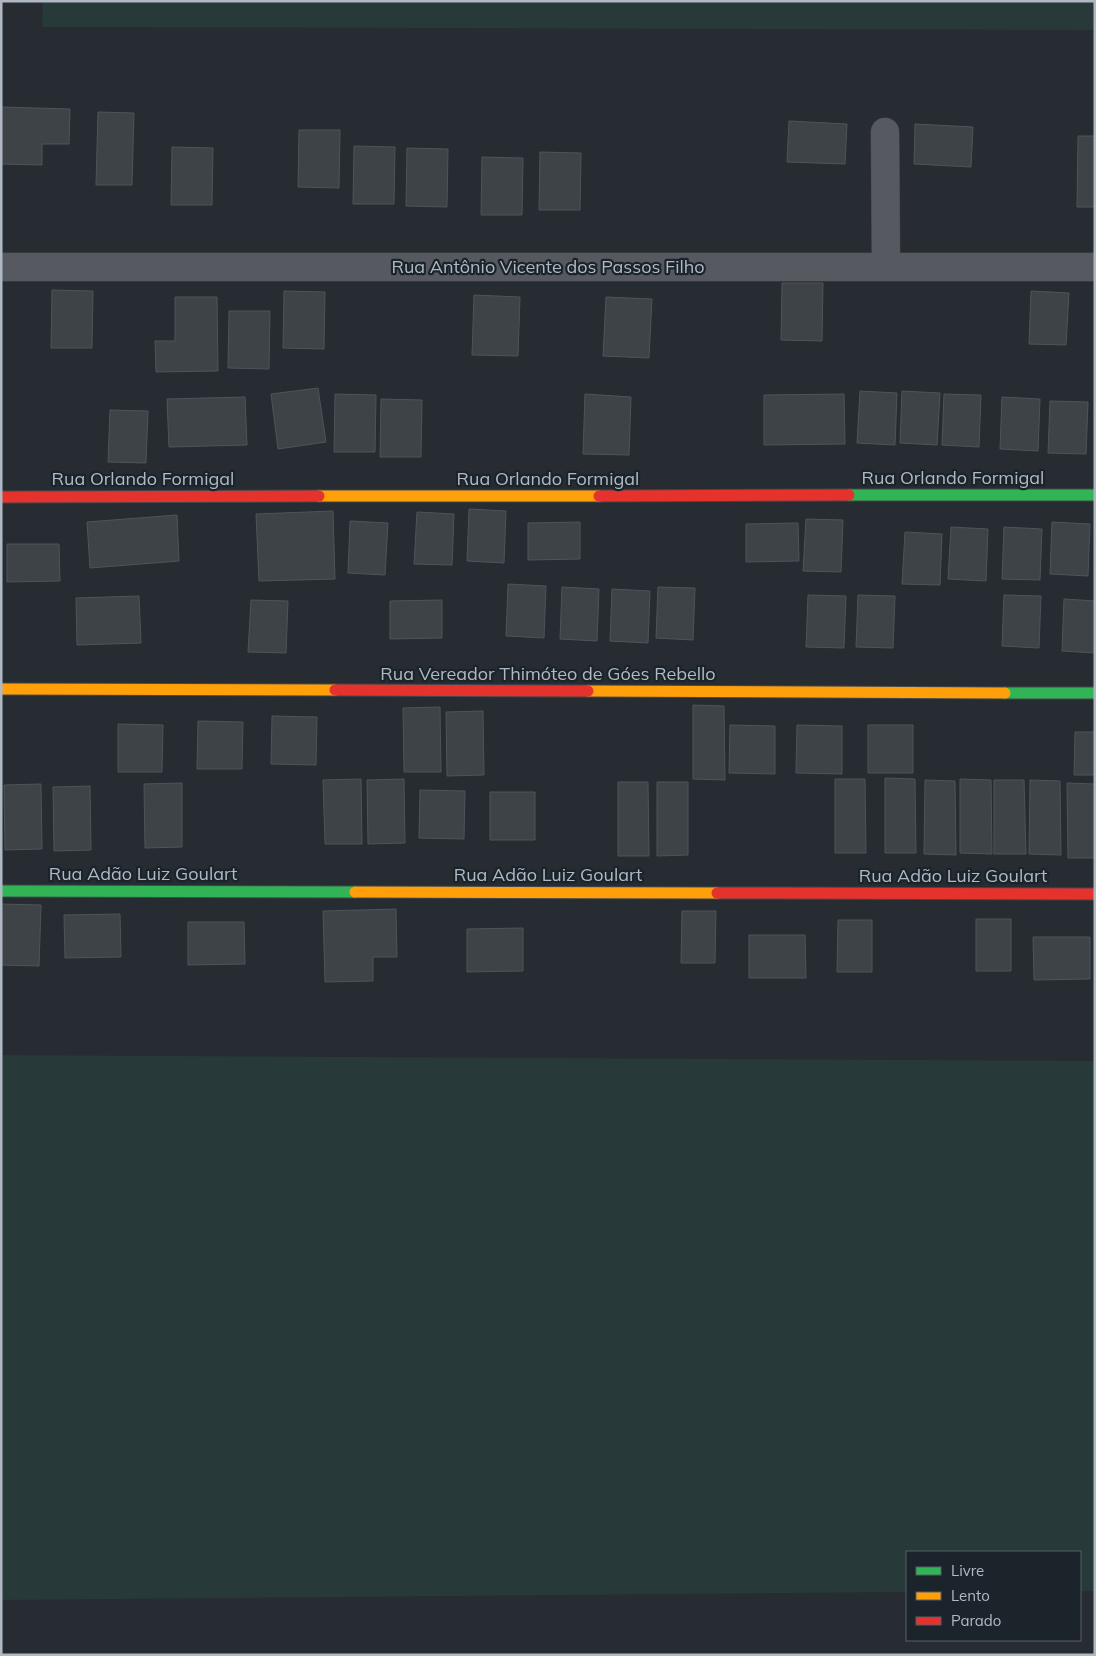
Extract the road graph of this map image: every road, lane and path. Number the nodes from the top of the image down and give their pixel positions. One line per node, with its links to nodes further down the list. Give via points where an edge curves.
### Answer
1 (885, 132): 2 (street)
2 (886, 266): 3 (street, Rua Antônio Vicente dos Passos Filho); 4 (street, Rua Antônio Vicente dos Passos Filho)
3 (1, 267)
4 (1095, 267)
5 (1095, 495): 6 (street, Rua Orlando Formigal)
6 (1, 497)
7 (1, 689): 8 (street, Rua Vereador Thimóteo de Góes Rebello)
8 (1095, 694)
9 (1, 891): 10 (street, Rua Adão Luiz Goulart)
10 (1095, 894)

